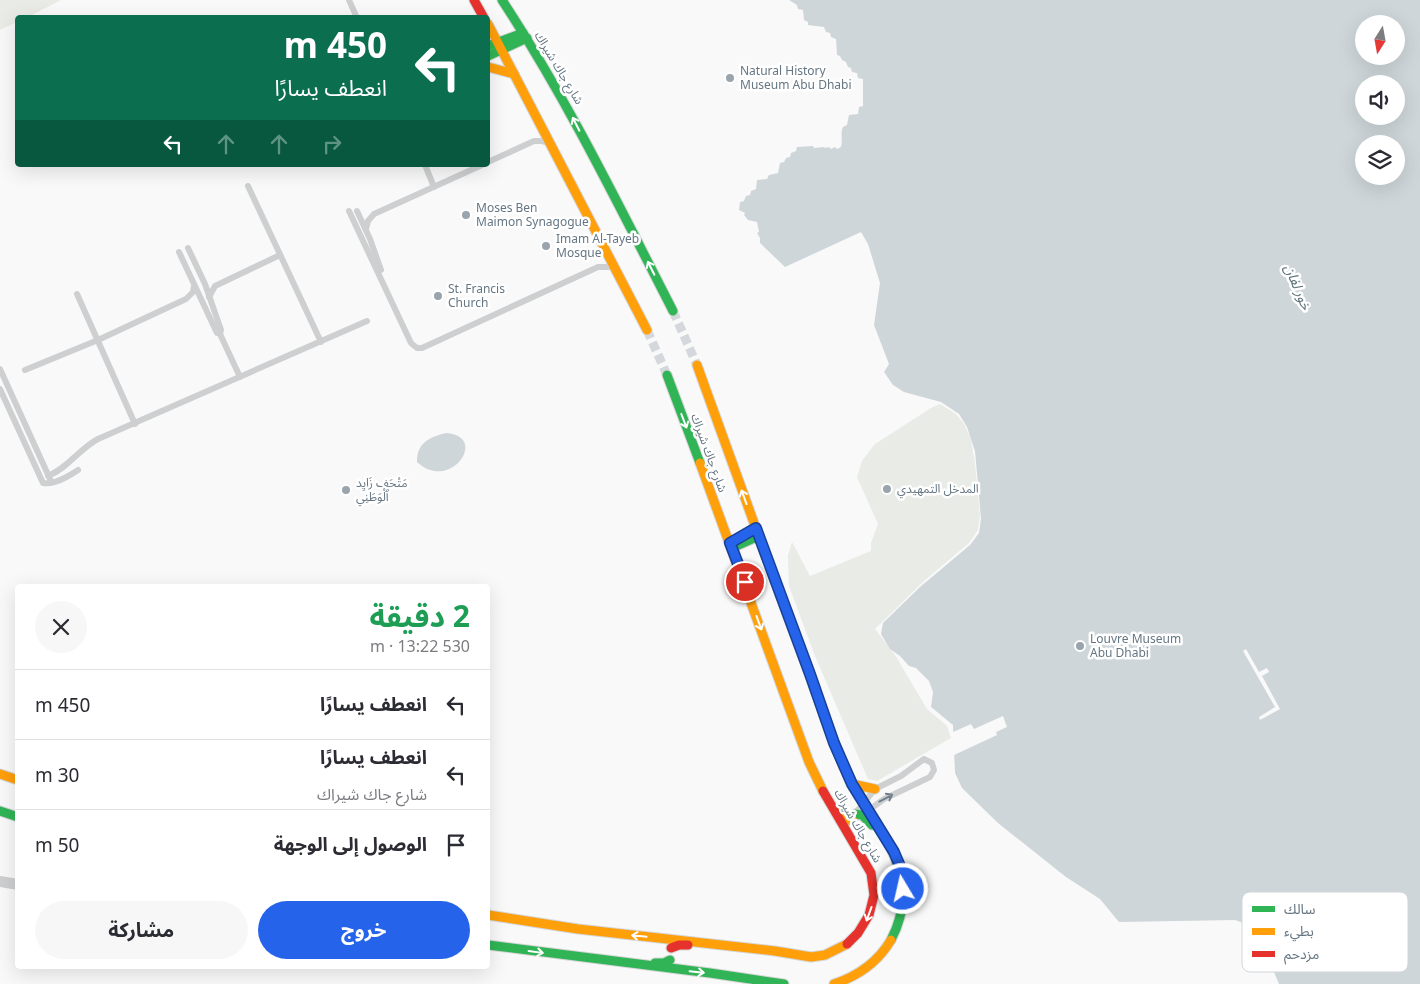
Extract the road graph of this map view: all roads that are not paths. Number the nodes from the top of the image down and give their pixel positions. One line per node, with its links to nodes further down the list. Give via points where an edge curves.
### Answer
1 (349, 0): 4 (street)
2 (474, 0): 5 (street)
3 (502, 0): 7 (street, شارع جاك شيراك)
4 (356, 15)
5 (482, 15)
6 (490, 28): 9 (street)
7 (525, 35): 9 (street); 38 (street, شارع جاك شيراك, one-way to 7, via 570,111)
8 (490, 46): 9 (street)
9 (499, 46): 10 (street); 12 (street)
10 (490, 54)
11 (490, 68): 12 (street)
12 (514, 74): 13 (street)
13 (542, 129): 14 (street); 15 (street)
14 (534, 141): 15 (street); 16 (street)
15 (549, 143): 26 (street)
16 (490, 161)
17 (426, 167): 20 (street)
18 (477, 167): 20 (street)
19 (248, 186): 27 (street)
20 (434, 186): 22 (street)
21 (349, 211): 30 (street)
22 (374, 214): 23 (street); 23 (street, via 357,211)
23 (366, 229): 30 (street)
24 (188, 248): 31 (street)
25 (179, 252): 32 (street)
26 (606, 252): 28 (street); 29 (street)
27 (280, 255): 33 (street); 43 (street)
28 (598, 266): 29 (street); 30 (street, via 419,348 411,343)
29 (614, 267): 40 (street)
30 (383, 282)
31 (205, 284): 33 (street); 35 (street)
32 (194, 286): 36 (street); 37 (street)
33 (215, 286): 35 (street)
34 (77, 294): 42 (street)
35 (209, 297): 41 (street)
36 (186, 299): 37 (street); 42 (street)
37 (201, 300): 41 (street)
38 (673, 312)
39 (367, 322): 43 (street)
40 (647, 330)
41 (220, 334): 48 (street)
42 (98, 340): 46 (street); 50 (street)
43 (321, 342): 48 (street)
44 (697, 365): 53 (street, شارع جاك شيراك, one-way to 44)
45 (0, 369): 52 (street)
46 (24, 370)
47 (667, 375): 54 (street, شارع جاك شيراك, one-way to 54)
48 (240, 377): 50 (street)
49 (0, 389): 52 (street, via 42,482 46,484)
50 (135, 424): 52 (street, via 89,444)
51 (78, 470): 52 (street)
52 (50, 479)
53 (757, 532): 54 (street); 58 (street, شارع جاك شيراك)
54 (731, 546): 63 (street, شارع جاك شيراك, one-way to 63, via 818,783)
55 (0, 774): 57 (street)
56 (901, 776): 59 (street); 60 (street); 60 (street, via 924,759 933,765 930,777)
57 (15, 779)
58 (852, 784): 59 (street); 63 (street, شارع جاك شيراك)
59 (875, 789): 63 (street)
60 (906, 789): 63 (street, one-way to 60)
61 (3, 812): 62 (street)
62 (15, 816)
63 (854, 817): 69 (street, شارع جاك شيراك, one-way to 69, via 874,887 872,909 849,943 818,956); 73 (street, شارع جاك شيراك, via 894,852 900,866 903,889 899,921 885,949 866,968)
64 (0, 879): 65 (street)
65 (15, 882)
66 (0, 884): 67 (street)
67 (15, 886)
68 (490, 915): 69 (street, شارع جاك شيراك, one-way to 68)
69 (672, 944): 71 (street)
70 (490, 945): 71 (street, one-way to 71, via 592,960)
71 (669, 964): 72 (street, one-way to 72)
72 (784, 984)
73 (834, 984)

